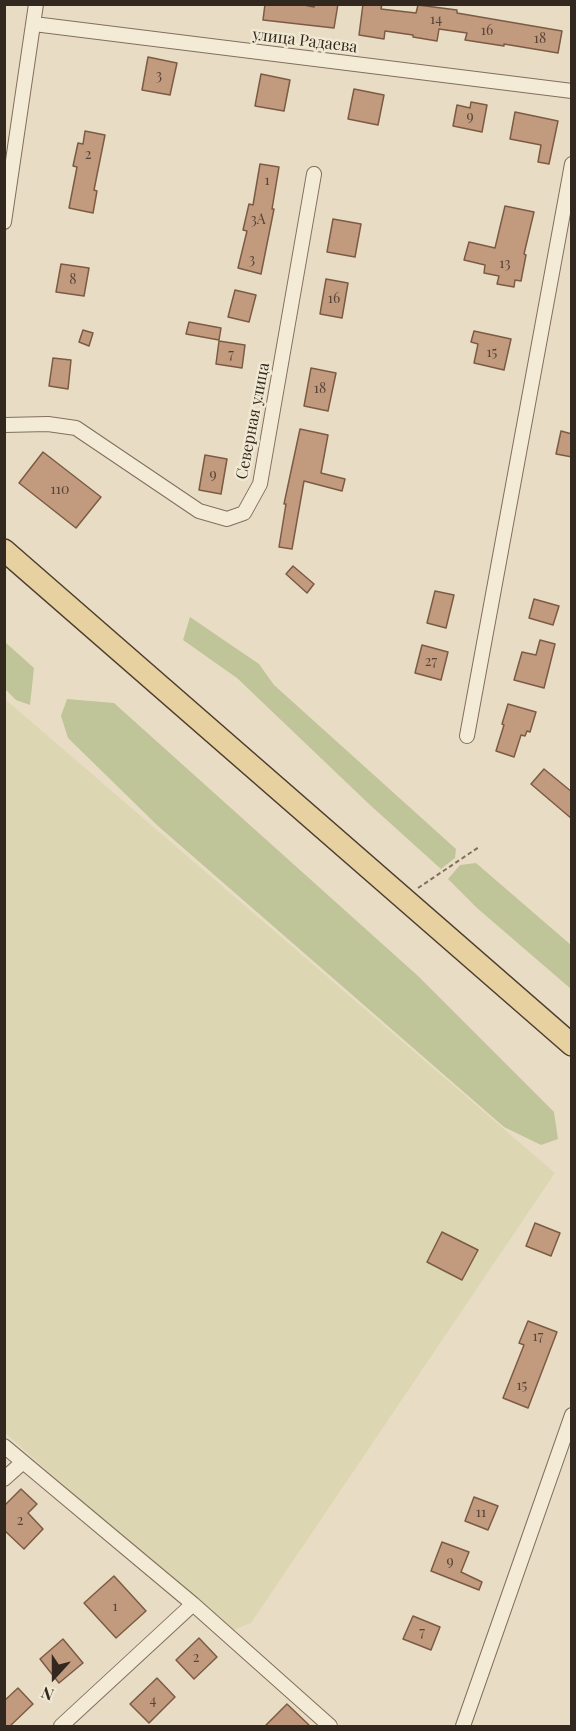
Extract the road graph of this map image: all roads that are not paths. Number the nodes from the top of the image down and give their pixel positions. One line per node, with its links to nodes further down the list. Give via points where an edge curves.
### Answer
1 (36, 4): 2 (street)
2 (34, 24): 3 (street, улица Радаева); 6 (street)
3 (572, 91)
4 (572, 165): 9 (street)
5 (314, 174): 7 (street, Северная улица, via 260,484 244,513 227,519 199,511 76,428)
6 (4, 222)
7 (4, 425)
8 (4, 550): 10 (main road)
9 (467, 735)
10 (572, 1045)
11 (572, 1415): 18 (street)
12 (4, 1446): 13 (street)
13 (23, 1462): 14 (street); 15 (street)
14 (4, 1479)
15 (193, 1604): 16 (street); 17 (street)
16 (61, 1726)
17 (330, 1726)
18 (463, 1726)

